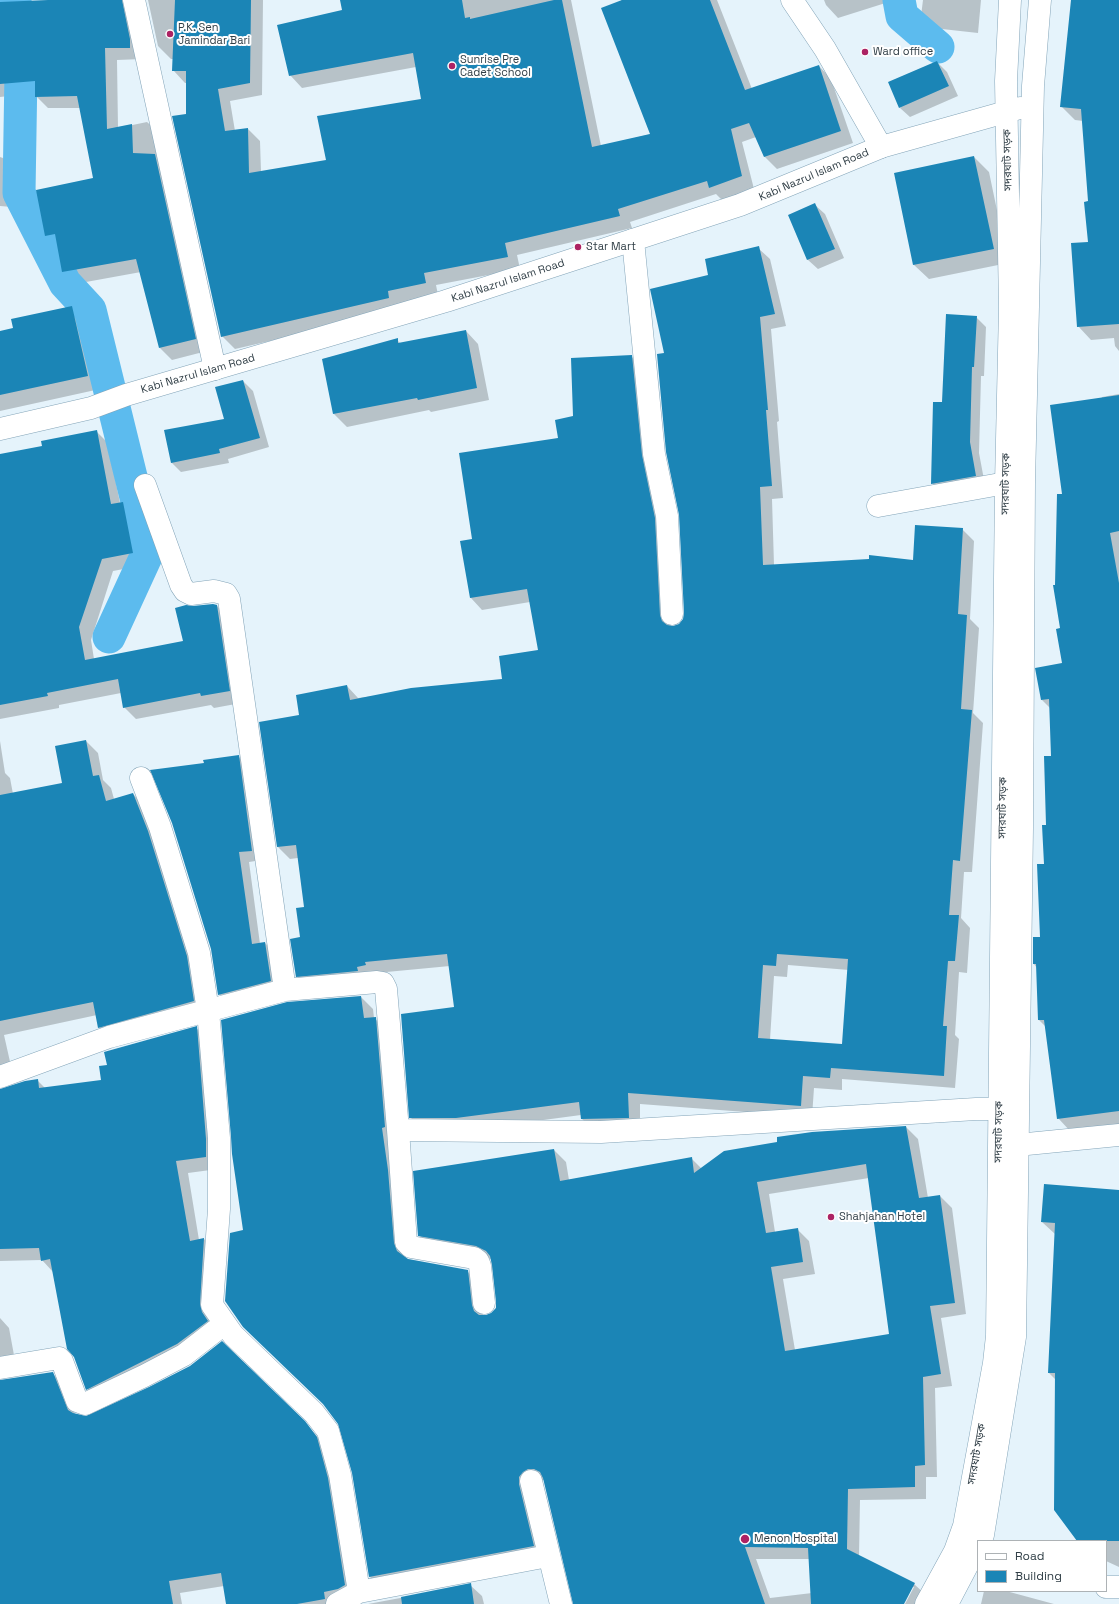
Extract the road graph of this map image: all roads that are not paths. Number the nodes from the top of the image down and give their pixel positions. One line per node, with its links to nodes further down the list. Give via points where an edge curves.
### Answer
1 (134, 0): 9 (street)
2 (792, 0): 7 (street, via 825,49)
3 (1010, 0): 6 (street, সদরঘাট সড়ক)
4 (1040, 0): 5 (street, সদরঘাট সড়ক)
5 (1032, 106): 6 (street, Kabi Nazrul Islam Road); 22 (street, সদরঘাট সড়ক, via 1024,483)
6 (1007, 111): 7 (street, Kabi Nazrul Islam Road); 11 (street, সদরঘাট সড়ক, via 1010,308)
7 (881, 147): 8 (street, Kabi Nazrul Islam Road, via 740,205)
8 (633, 240): 9 (street, Kabi Nazrul Islam Road, via 446,301); 14 (street, via 654,454 667,516)
9 (215, 369): 10 (street, Kabi Nazrul Islam Road, via 91,408)
10 (0, 429)
11 (1006, 483): 13 (street); 19 (street, সদরঘাট সড়ক)
12 (145, 485): 16 (street, via 185,591 191,594 214,591 226,594 229,599)
13 (878, 506)
14 (672, 614)
15 (141, 778): 17 (street, via 160,827 199,953)
16 (285, 990): 17 (street); 20 (street, via 383,983 386,989)
17 (208, 1011): 18 (street, via 109,1037); 24 (street, via 219,1138 219,1209 212,1305)
18 (0, 1077)
19 (1000, 1109): 20 (street, via 601,1132); 35 (street, সদরঘাট সড়ক, via 997,1336 994,1363 964,1526 955,1551)
20 (398, 1130): 23 (street, via 406,1242 411,1247 474,1258 478,1261)
21 (1119, 1134): 22 (street)
22 (1017, 1145): 27 (street, সদরঘাট সড়ক, via 1015,1338)
23 (484, 1303)
24 (224, 1324): 25 (street, via 184,1355 85,1404 77,1402 59,1358); 32 (street, via 314,1413 328,1431 340,1476)
25 (0, 1368)
26 (532, 1481): 29 (street)
27 (980, 1540)
28 (977, 1550): 36 (street, সদরঘাট সড়ক)
29 (548, 1556): 32 (street); 34 (street)
30 (1107, 1587): 31 (street)
31 (1119, 1587)
32 (359, 1592): 33 (street)
33 (337, 1604)
34 (561, 1604)
35 (926, 1604)
36 (947, 1604)

